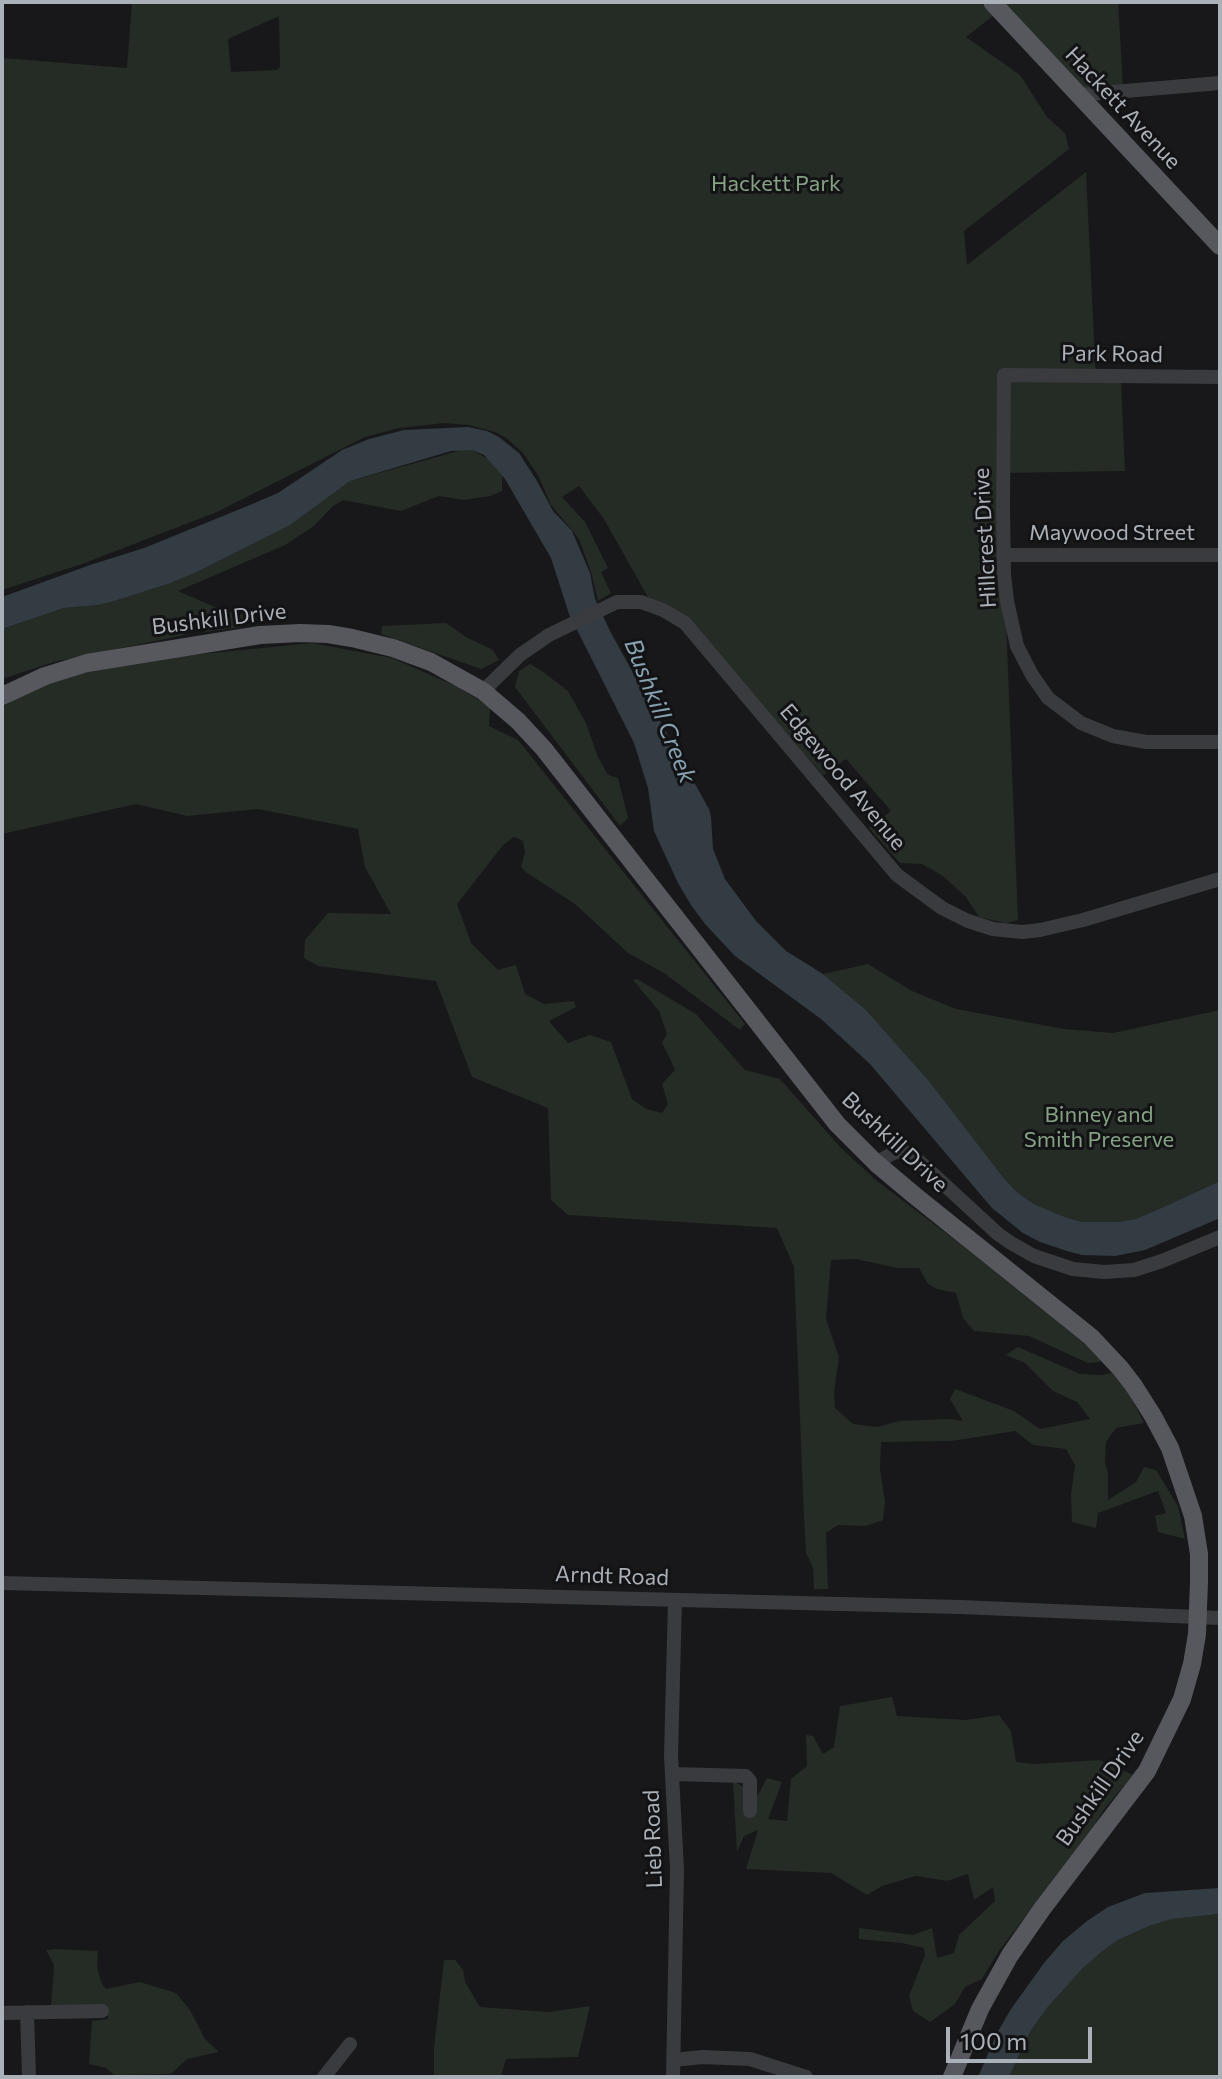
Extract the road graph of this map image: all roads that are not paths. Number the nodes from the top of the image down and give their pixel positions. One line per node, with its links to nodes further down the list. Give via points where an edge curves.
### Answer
1 (992, 2): 3 (main road, Hackett Avenue)
2 (1220, 83): 3 (street)
3 (1078, 95): 4 (main road, Hackett Avenue)
4 (1220, 246)
5 (1004, 375): 6 (street, Park Road); 7 (street, Hillcrest Drive)
6 (1220, 377)
7 (1004, 555): 8 (street, Maywood Street); 11 (street, Hillcrest Drive, via 1017,646 1048,698 1081,723 1113,736 1146,742)
8 (1220, 555)
9 (483, 691): 10 (main road, Bushkill Drive, via 431,662 374,642 278,633 87,663); 12 (street, Edgewood Avenue, via 549,635 617,602 641,602 685,623 897,875 968,921 993,929 1040,930); 13 (main road, Bushkill Drive, via 544,749 812,1095)
10 (2, 696)
11 (1220, 742)
12 (1220, 879)
13 (876, 1163): 14 (street, via 895,1152 910,1153 998,1234 1044,1260 1073,1269 1134,1270); 17 (main road, Bushkill Drive, via 1083,1330 1134,1386 1170,1448 1193,1516 1199,1554)
14 (1220, 1237)
15 (2, 1583): 16 (street, Arndt Road)
16 (675, 1600): 17 (street, Arndt Road); 19 (street, Lieb Road)
17 (1198, 1617): 18 (street, Arndt Road); 30 (main road, Bushkill Drive, via 1187,1684 1161,1745 1010,1955)
18 (1220, 1618)
19 (672, 1774): 20 (street, via 746,1776); 25 (street, Lieb Road, via 677,1869)
20 (750, 1811)
21 (102, 2011): 22 (street)
22 (27, 2012): 23 (street); 26 (street)
23 (2, 2013)
24 (350, 2044): 27 (street)
25 (674, 2060): 28 (street, Lieb Road); 29 (street, via 750,2059)
26 (29, 2077)
27 (324, 2077)
28 (673, 2077)
29 (806, 2077)
30 (952, 2077)

